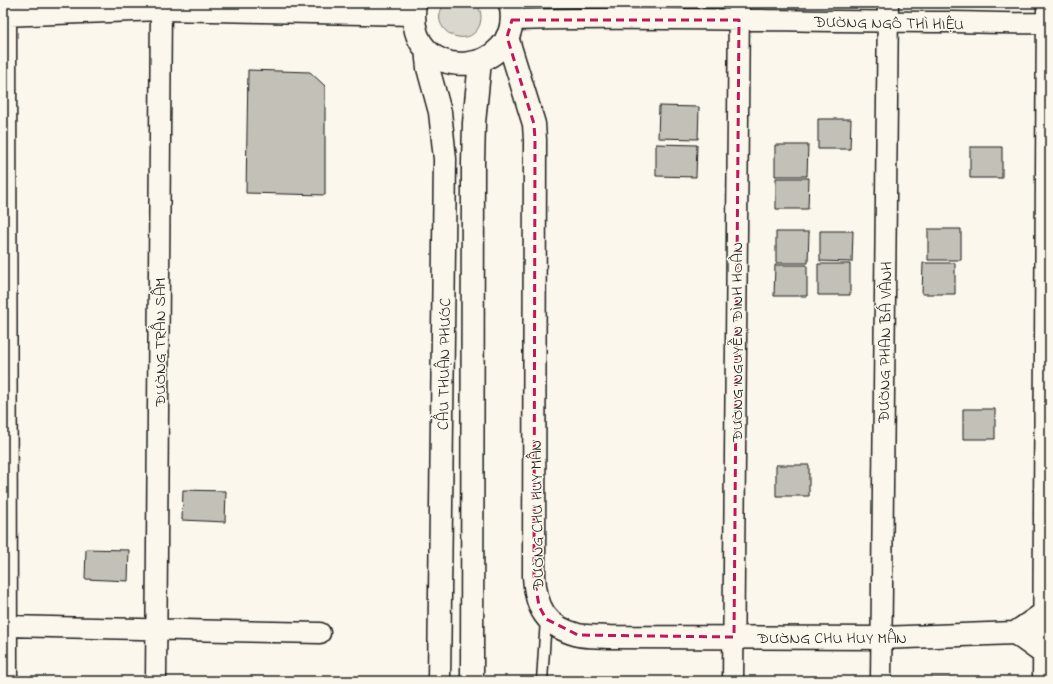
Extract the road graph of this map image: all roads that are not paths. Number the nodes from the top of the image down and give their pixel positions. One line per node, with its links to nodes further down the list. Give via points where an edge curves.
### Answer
1 (1047, 3): 8 (street)
2 (161, 6): 3 (street); 5 (street); 15 (street, ĐƯỜNG TRẦN SÂM)
3 (414, 9): 9 (main road, via 415,28)
4 (739, 11): 6 (street, ĐƯỜNG NGÔ THÌ HIỆU); 7 (street, ĐƯỜNG NGÔ THÌ HIỆU); 18 (street, ĐƯỜNG NGUYỄN ĐÌNH HOÀN)
5 (5, 12): 14 (street)
6 (887, 13): 8 (street, ĐƯỜNG NGÔ THÌ HIỆU); 19 (street, ĐƯỜNG PHAN BÁ VÀNH)
7 (509, 20): 10 (main road, via 500,48); 13 (main road, ĐƯỜNG CHU HUY MÂN, via 534,124 535,140 534,576 539,606)
8 (1048, 23): 11 (street)
9 (426, 49): 10 (main road, via 452,64 466,65); 23 (main road, CẦU THUẬN PHƯỚC, via 428,68 440,112 445,159)
10 (480, 61): 24 (main road, CẦU THUẬN PHƯỚC, via 473,163)
11 (1047, 425): 12 (street)
12 (1047, 613): 17 (main road); 20 (street)
13 (546, 619): 18 (main road, ĐƯỜNG CHU HUY MÂN, via 578,635); 25 (lane)
14 (7, 626): 15 (street); 21 (street)
15 (157, 629): 16 (street); 22 (street, ĐƯỜNG TRẦN SÂM)
16 (320, 633)
17 (1015, 633): 19 (main road, ĐƯỜNG CHU HUY MÂN); 20 (main road)
18 (734, 637): 19 (main road, ĐƯỜNG CHU HUY MÂN); 26 (street, ĐƯỜNG NGUYỄN ĐÌNH HOÀN)
19 (881, 638): 27 (street, ĐƯỜNG PHAN BÁ VÀNH)
20 (1047, 653): 28 (street)
21 (6, 681)
22 (156, 681)
23 (439, 681)
24 (472, 681)
25 (542, 681)
26 (733, 681)
27 (881, 681)
28 (1044, 681)

